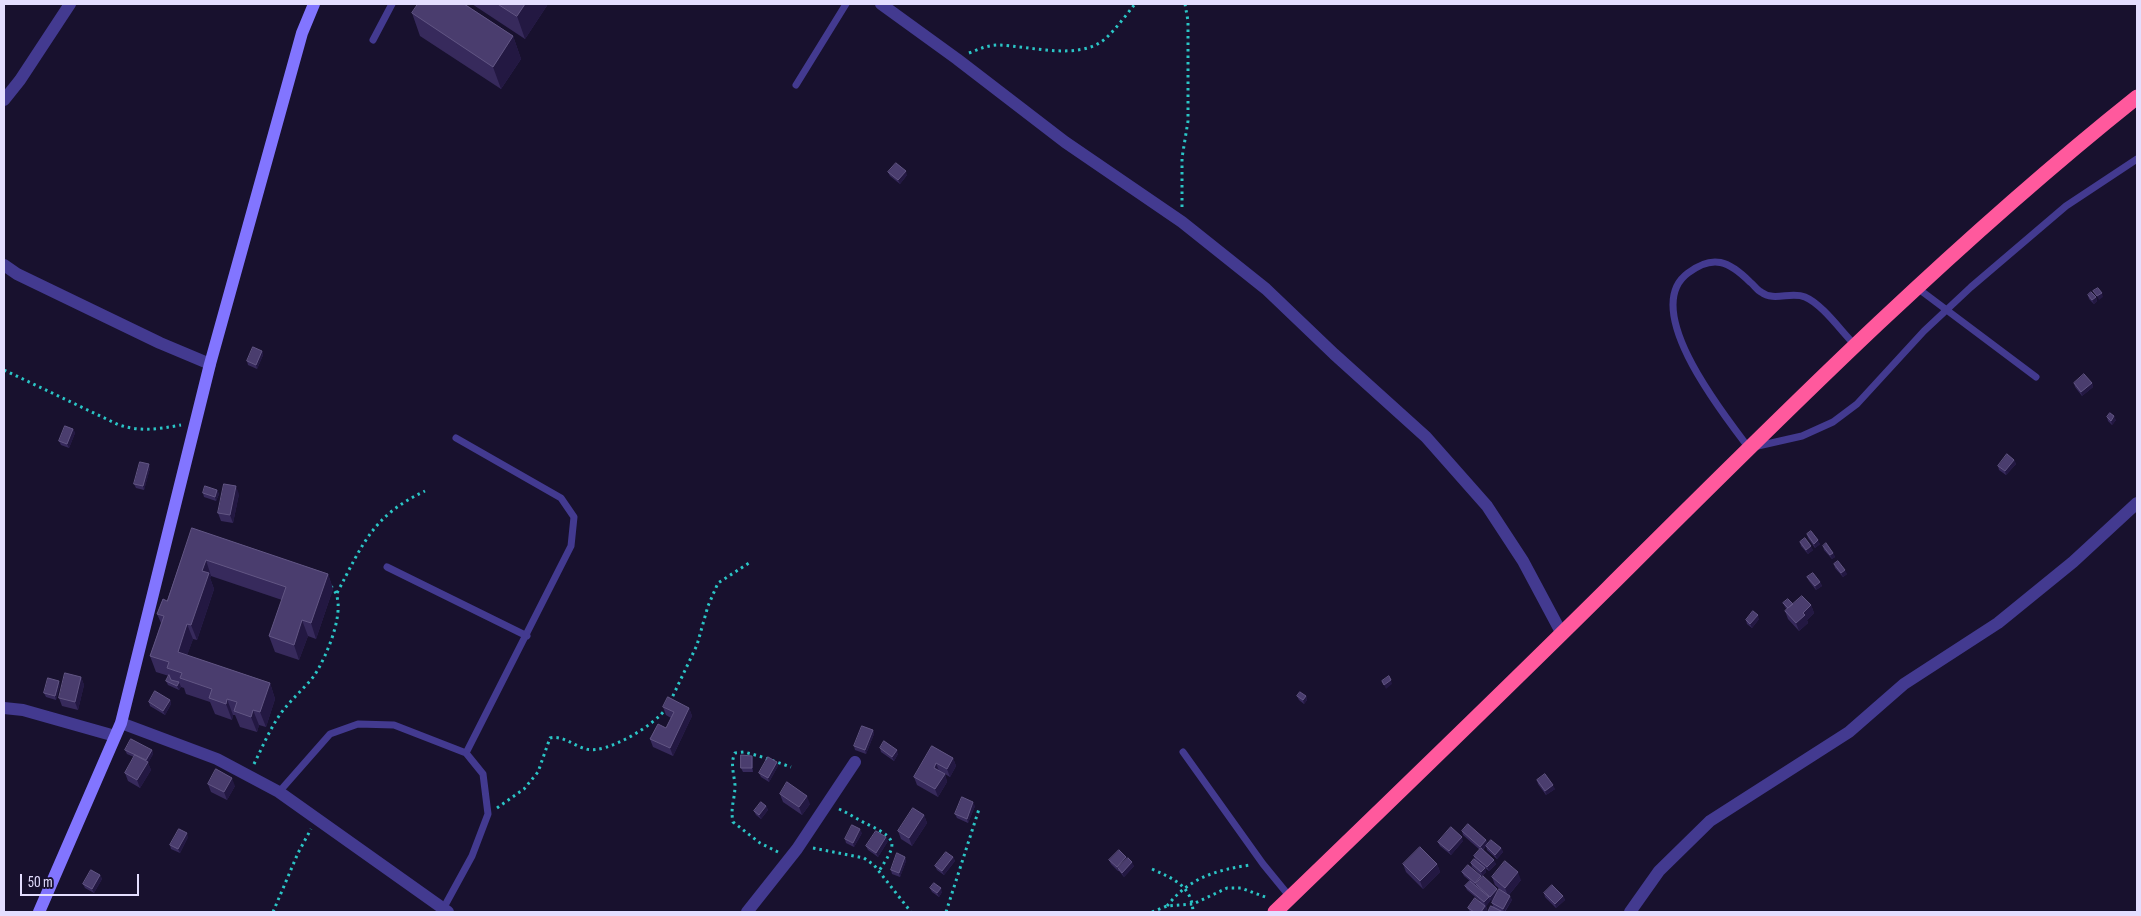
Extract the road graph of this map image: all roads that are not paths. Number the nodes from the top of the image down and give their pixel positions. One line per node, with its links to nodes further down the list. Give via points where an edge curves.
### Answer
1 (70, 4): 9 (street)
2 (314, 4): 15 (street, via 302,33)
3 (392, 4): 6 (lane)
4 (846, 4): 7 (lane)
5 (881, 4): 21 (street, via 1065,142 1182,222 1266,289 1426,437 1487,506 1523,560)
6 (373, 40)
7 (796, 85)
8 (2137, 97): 12 (highway)
9 (4, 100)
10 (2137, 159): 13 (lane, via 2066,206)
11 (4, 265): 15 (street, via 160,344)
12 (1916, 287): 13 (lane); 14 (highway)
13 (1945, 310): 16 (lane); 18 (lane, via 1857,404 1833,422 1802,436)
14 (1854, 344): 18 (highway); 18 (lane, via 1825,312 1805,297 1774,297 1761,293 1735,268 1718,261 1701,263 1685,275 1674,293 1673,314 1680,339 1699,377)
15 (210, 364): 24 (street)
16 (2036, 376)
17 (456, 438): 22 (lane, via 561,498 574,517 571,546)
18 (1749, 448): 21 (highway)
19 (2137, 503): 34 (street, via 2073,562 1998,623 1904,684 1849,732 1710,821 1659,872)
20 (387, 567): 22 (lane)
21 (1562, 634): 30 (highway)
22 (527, 636): 27 (lane)
23 (4, 708): 25 (street, via 23,710)
24 (121, 723): 25 (street); 29 (street, via 182,744)
25 (115, 736): 32 (street)
26 (1183, 752): 30 (lane, via 1263,864)
27 (466, 753): 29 (lane, via 394,725 358,724 330,734); 31 (lane, via 483,774 488,814)
28 (855, 762): 33 (street, via 793,854)
29 (279, 792): 31 (street)
30 (1282, 905)
31 (445, 911)
32 (39, 912)
33 (748, 912)
34 (1630, 912)

